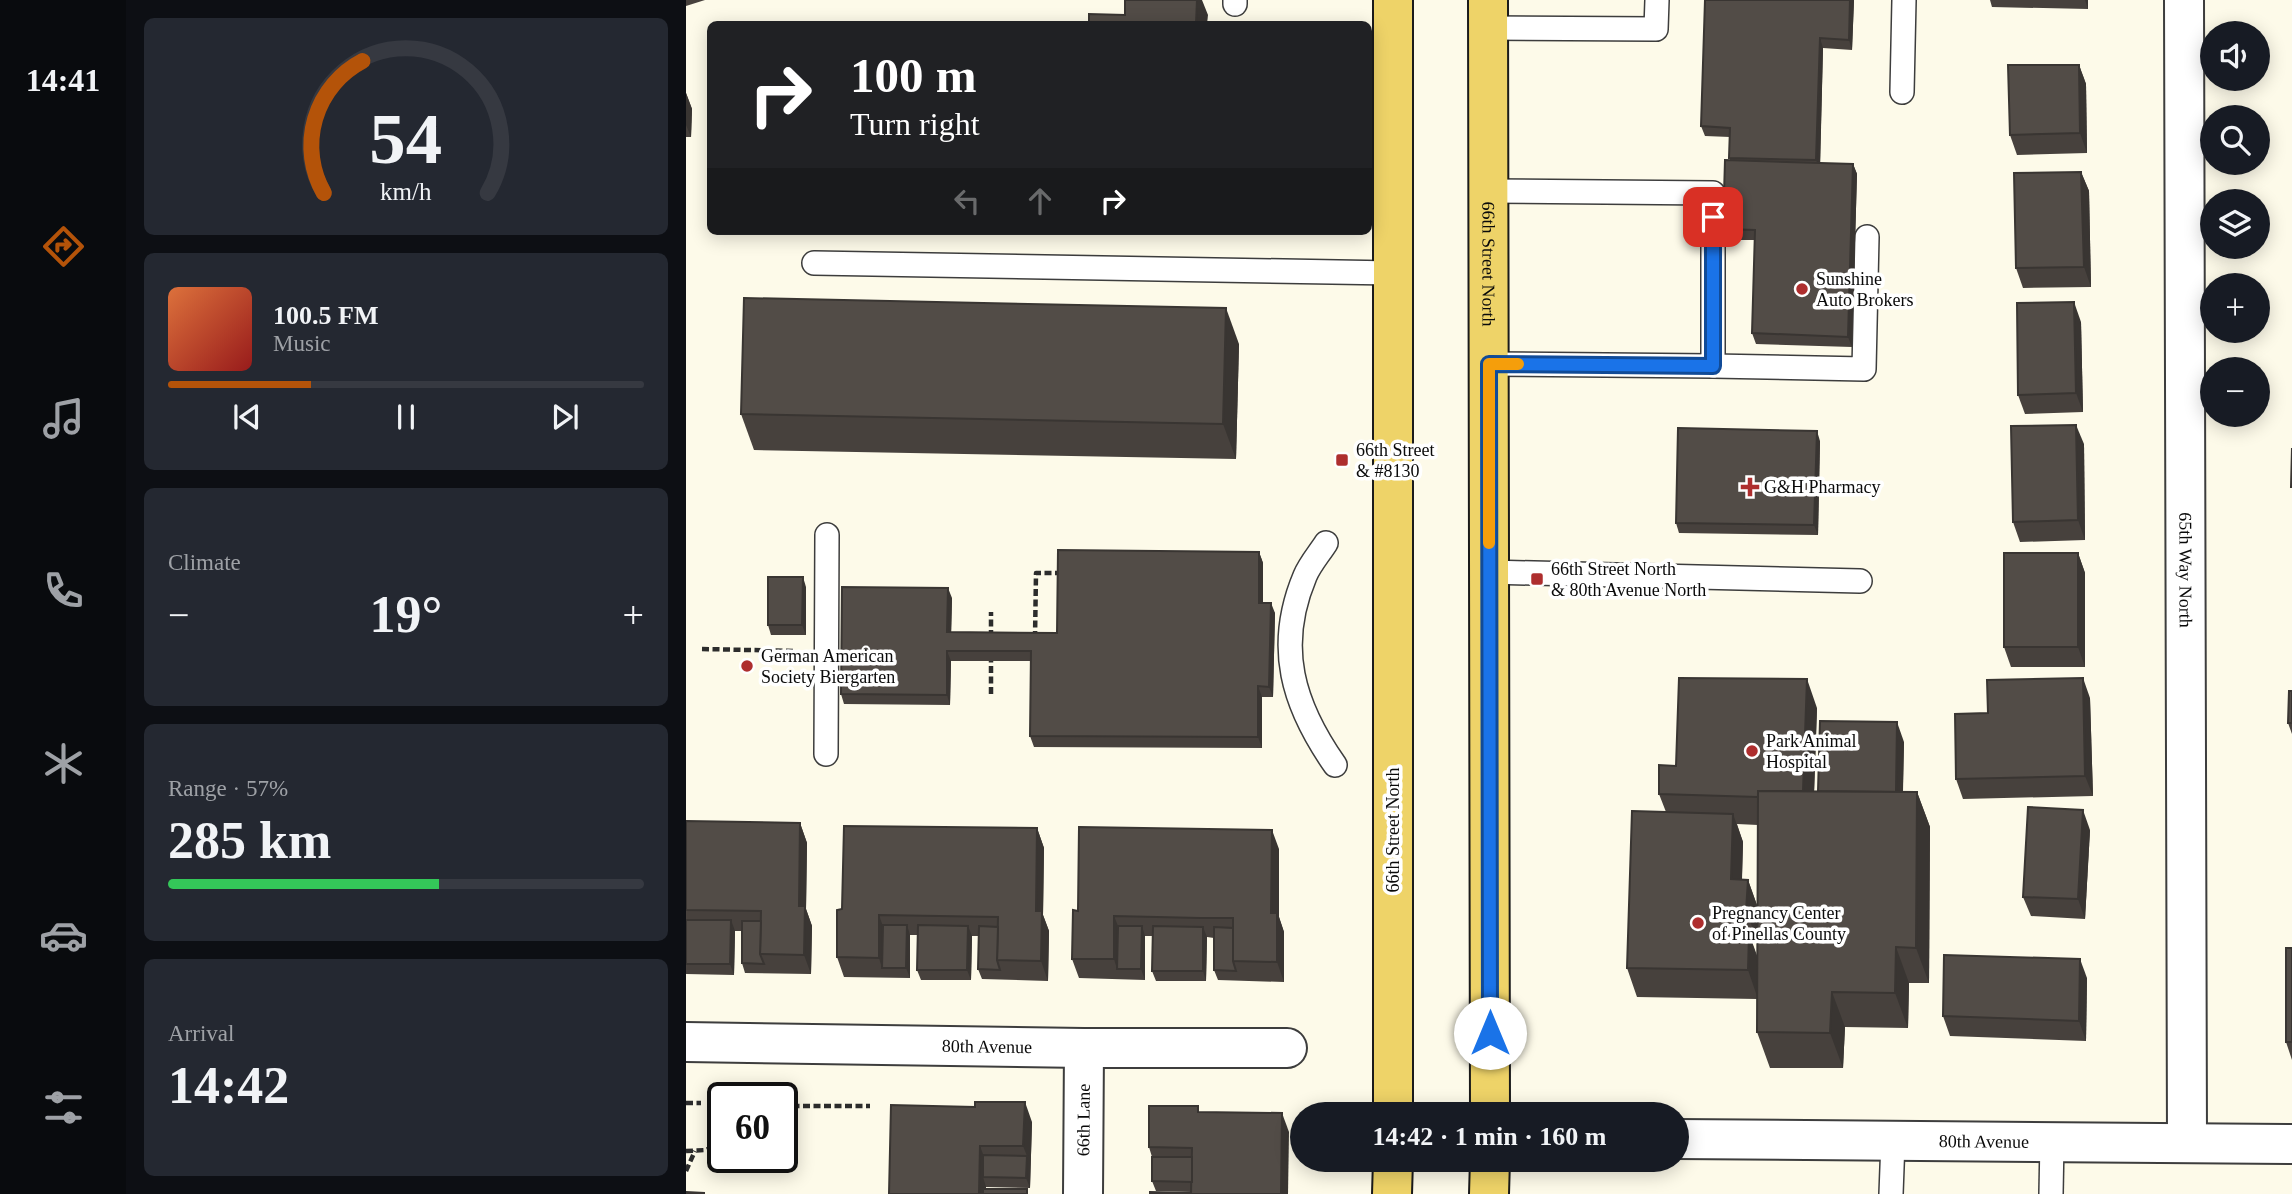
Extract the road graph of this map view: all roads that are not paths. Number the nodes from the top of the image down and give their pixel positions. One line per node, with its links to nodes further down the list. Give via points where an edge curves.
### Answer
1 (1393, 0): 10 (main road, 66th Street North)
2 (1657, 0): 5 (lane, via 1656,29)
3 (1904, 0): 6 (lane)
4 (2184, 0): 27 (street, 65th Way North)
5 (1488, 14): 7 (main road, 66th Street North)
6 (1902, 92)
7 (1489, 191): 11 (main road, 66th Street North); 12 (lane, via 1713,193)
8 (1867, 237): 12 (lane, via 1864,369)
9 (814, 263): 10 (lane)
10 (1393, 273): 22 (main road, 66th Street North)
11 (1489, 364): 12 (lane); 15 (main road, 66th Street North)
12 (1713, 366)
13 (827, 535): 17 (lane)
14 (1326, 543): 18 (lane, via 1306,573 1298,597 1291,664 1298,700)
15 (1489, 572): 16 (lane); 23 (main road, 66th Street North)
16 (1860, 581)
17 (826, 754)
18 (1335, 765)
19 (686, 1042): 20 (street, 80th Avenue)
20 (1084, 1048): 21 (street, 80th Avenue); 31 (street, 66th Lane)
21 (1287, 1048)
22 (1393, 1102)
23 (1490, 1102)
24 (1689, 1139): 25 (street, 80th Avenue)
25 (1893, 1141): 26 (street, 80th Avenue); 34 (lane)
26 (2053, 1142): 27 (street, 80th Avenue); 35 (lane)
27 (2187, 1142): 28 (street, 80th Avenue)
28 (2292, 1144)
29 (1392, 1172): 32 (main road)
30 (1490, 1172): 33 (main road)
31 (1083, 1194)
32 (1392, 1194)
33 (1489, 1194)
34 (1891, 1194)
35 (2051, 1194)

